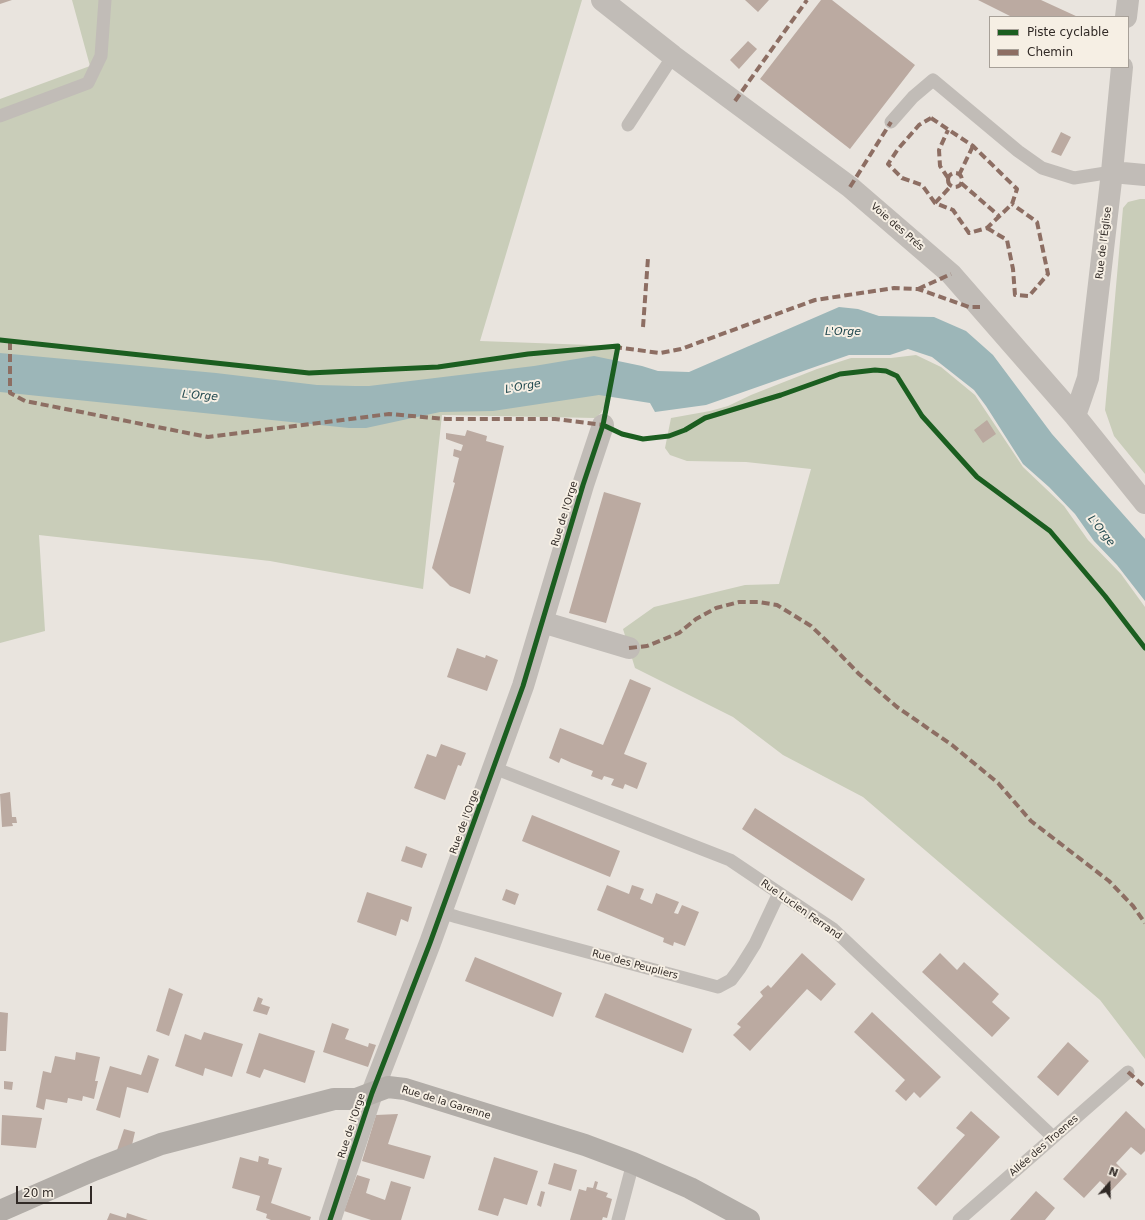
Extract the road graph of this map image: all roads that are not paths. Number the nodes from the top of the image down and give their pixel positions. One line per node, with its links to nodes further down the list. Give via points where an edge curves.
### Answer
1 (105, 0): 7 (lane, via 101,56 88,83)
2 (602, 0): 5 (street, Voie des Prés)
3 (1128, 0): 4 (street)
4 (1126, 16)
5 (673, 56): 9 (lane); 12 (street, Voie des Prés, via 850,187 951,274)
6 (1122, 68): 10 (street, Rue de l'Église)
7 (0, 116)
8 (891, 122): 10 (lane, via 913,96 933,80 1042,168 1074,178)
9 (628, 125)
10 (1112, 172): 11 (street); 12 (street, Rue de l'Église, via 1088,378)
11 (1145, 175)
12 (1075, 416): 14 (street, Voie des Prés)
13 (603, 425): 15 (street, Rue de l'Orge)
14 (1145, 504)
15 (542, 622): 16 (street); 17 (street, Rue de l'Orge)
16 (629, 648)
17 (494, 768): 18 (lane, Rue Lucien Ferrand, via 730,860); 19 (street, Rue de l'Orge)
18 (779, 893): 19 (lane, Rue des Peupliers, via 755,944 740,968 731,980 718,987); 22 (lane, Rue Lucien Ferrand, via 833,929)
19 (441, 912): 21 (street, Rue de l'Orge)
20 (1128, 1072): 22 (lane, Allée des Troenes)
21 (372, 1093): 23 (main road, Rue de la Garenne, via 388,1087 405,1089 585,1145); 24 (main road, Rue de la Garenne, via 356,1099 334,1099 161,1144); 26 (street, Rue de l'Orge)
22 (1053, 1137): 28 (lane, Allée des Troenes)
23 (633, 1163): 25 (main road, Rue de la Garenne, via 690,1188); 27 (lane)
24 (0, 1211)
25 (743, 1218)
26 (330, 1220)
27 (618, 1220)
28 (959, 1220)

